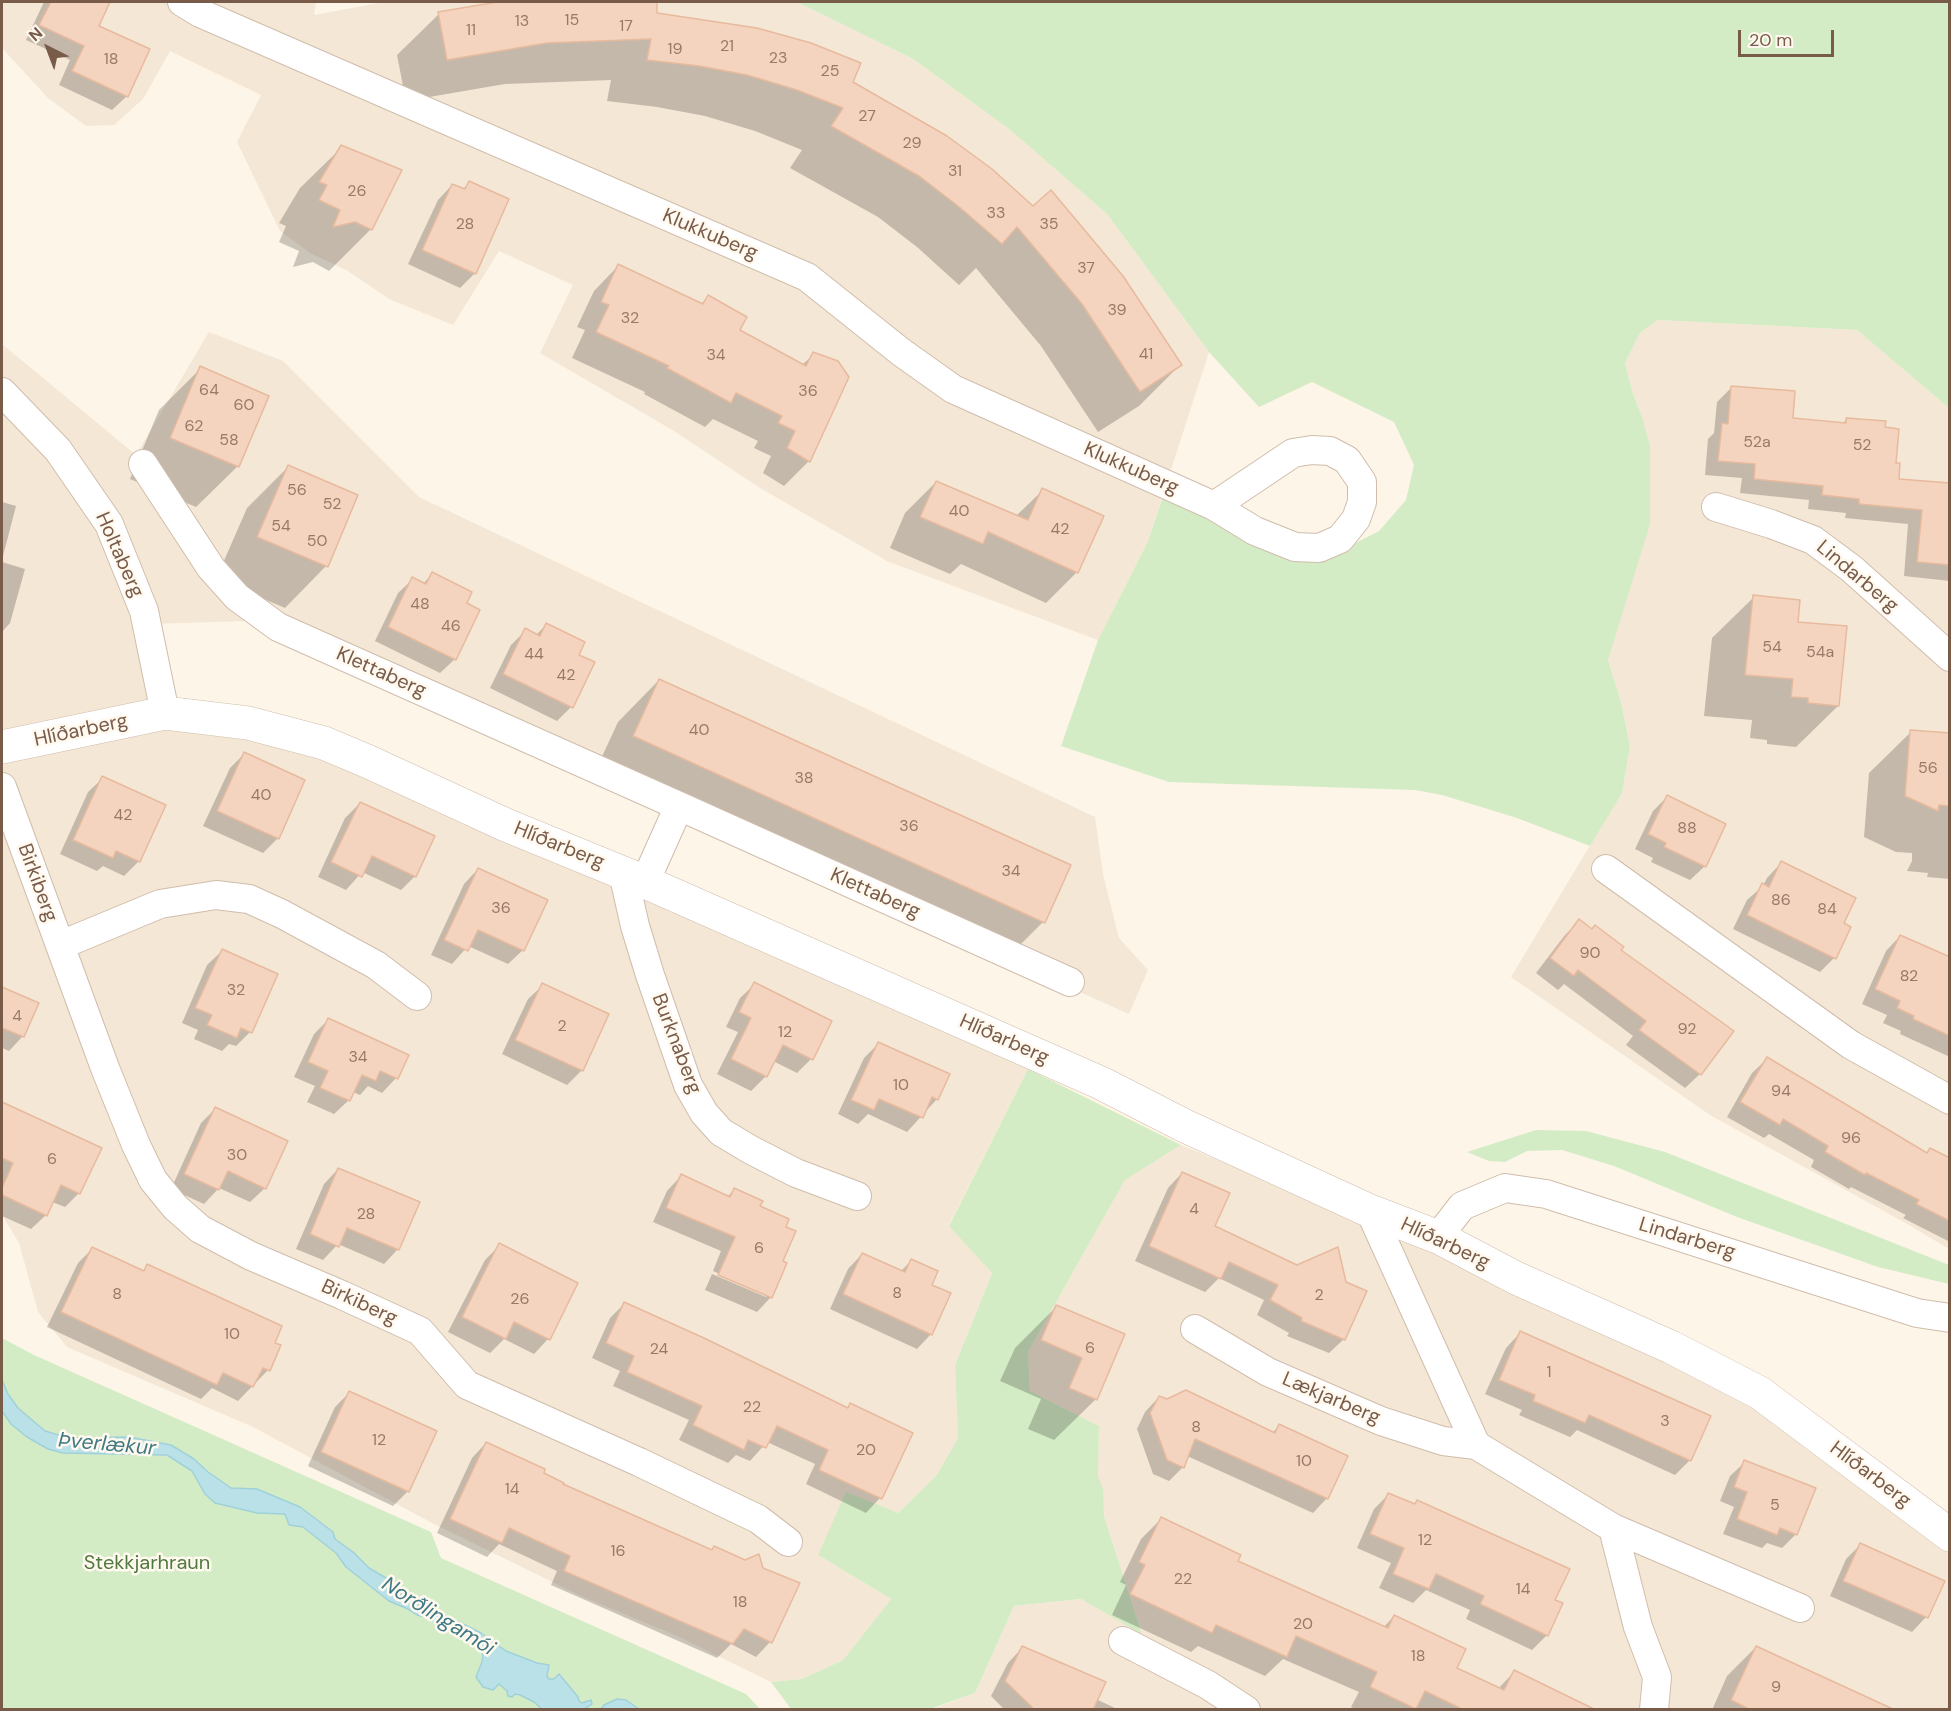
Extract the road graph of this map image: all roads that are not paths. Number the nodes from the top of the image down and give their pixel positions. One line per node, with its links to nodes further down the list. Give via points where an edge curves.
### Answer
1 (182, 2): 4 (street, Klukkuberg, via 807,277 953,389)
2 (2, 392): 7 (street, Holtaberg, via 58,450 109,524 144,611)
3 (143, 464): 10 (street, Klettaberg, via 211,568 237,597 278,627)
4 (1214, 506): 4 (street, Klukkuberg, via 1255,531 1295,547 1319,548 1340,539 1356,519 1362,502 1362,482 1347,460 1330,451 1293,453)
5 (1716, 507): 6 (street, Lindarberg, via 1813,540 1852,569)
6 (1950, 657)
7 (165, 713): 8 (street, Hlíðarberg); 12 (street, Hlíðarberg, via 248,723 324,743)
8 (2, 747)
9 (2, 787): 13 (street, Birkiberg)
10 (679, 806): 12 (street); 14 (street, Klettaberg)
11 (1606, 869): 16 (street, via 1851,1045)
12 (634, 878): 17 (street, Burknaberg, via 635,926 688,1085 704,1113 721,1132 751,1150 796,1173); 18 (street, Hlíðarberg, via 1101,1083)
13 (61, 945): 15 (street, Birkiberg, via 160,904 216,895 249,899 376,965); 25 (street, Birkiberg, via 105,1068 149,1172 175,1207 200,1229 251,1256 420,1331 467,1385 758,1519)
14 (1070, 982)
15 (417, 996)
16 (1950, 1100)
17 (857, 1196)
18 (1370, 1211): 19 (street, Hlíðarberg); 22 (street)
19 (1438, 1237): 20 (street, Lindarberg, via 1462,1206 1505,1188 1546,1194 1917,1313); 24 (street, Hlíðarberg, via 1760,1393)
20 (1950, 1318)
21 (1195, 1329): 22 (street, Lækjarberg, via 1268,1372 1381,1421 1443,1441)
22 (1476, 1445): 23 (street, Lækjarberg)
23 (1613, 1528): 26 (street, Lækjarberg); 29 (street, via 1638,1627 1657,1677)
24 (1950, 1535)
25 (788, 1542)
26 (1800, 1608)
27 (1123, 1641): 28 (street, via 1208,1685)
28 (1245, 1710)
29 (1654, 1710)

